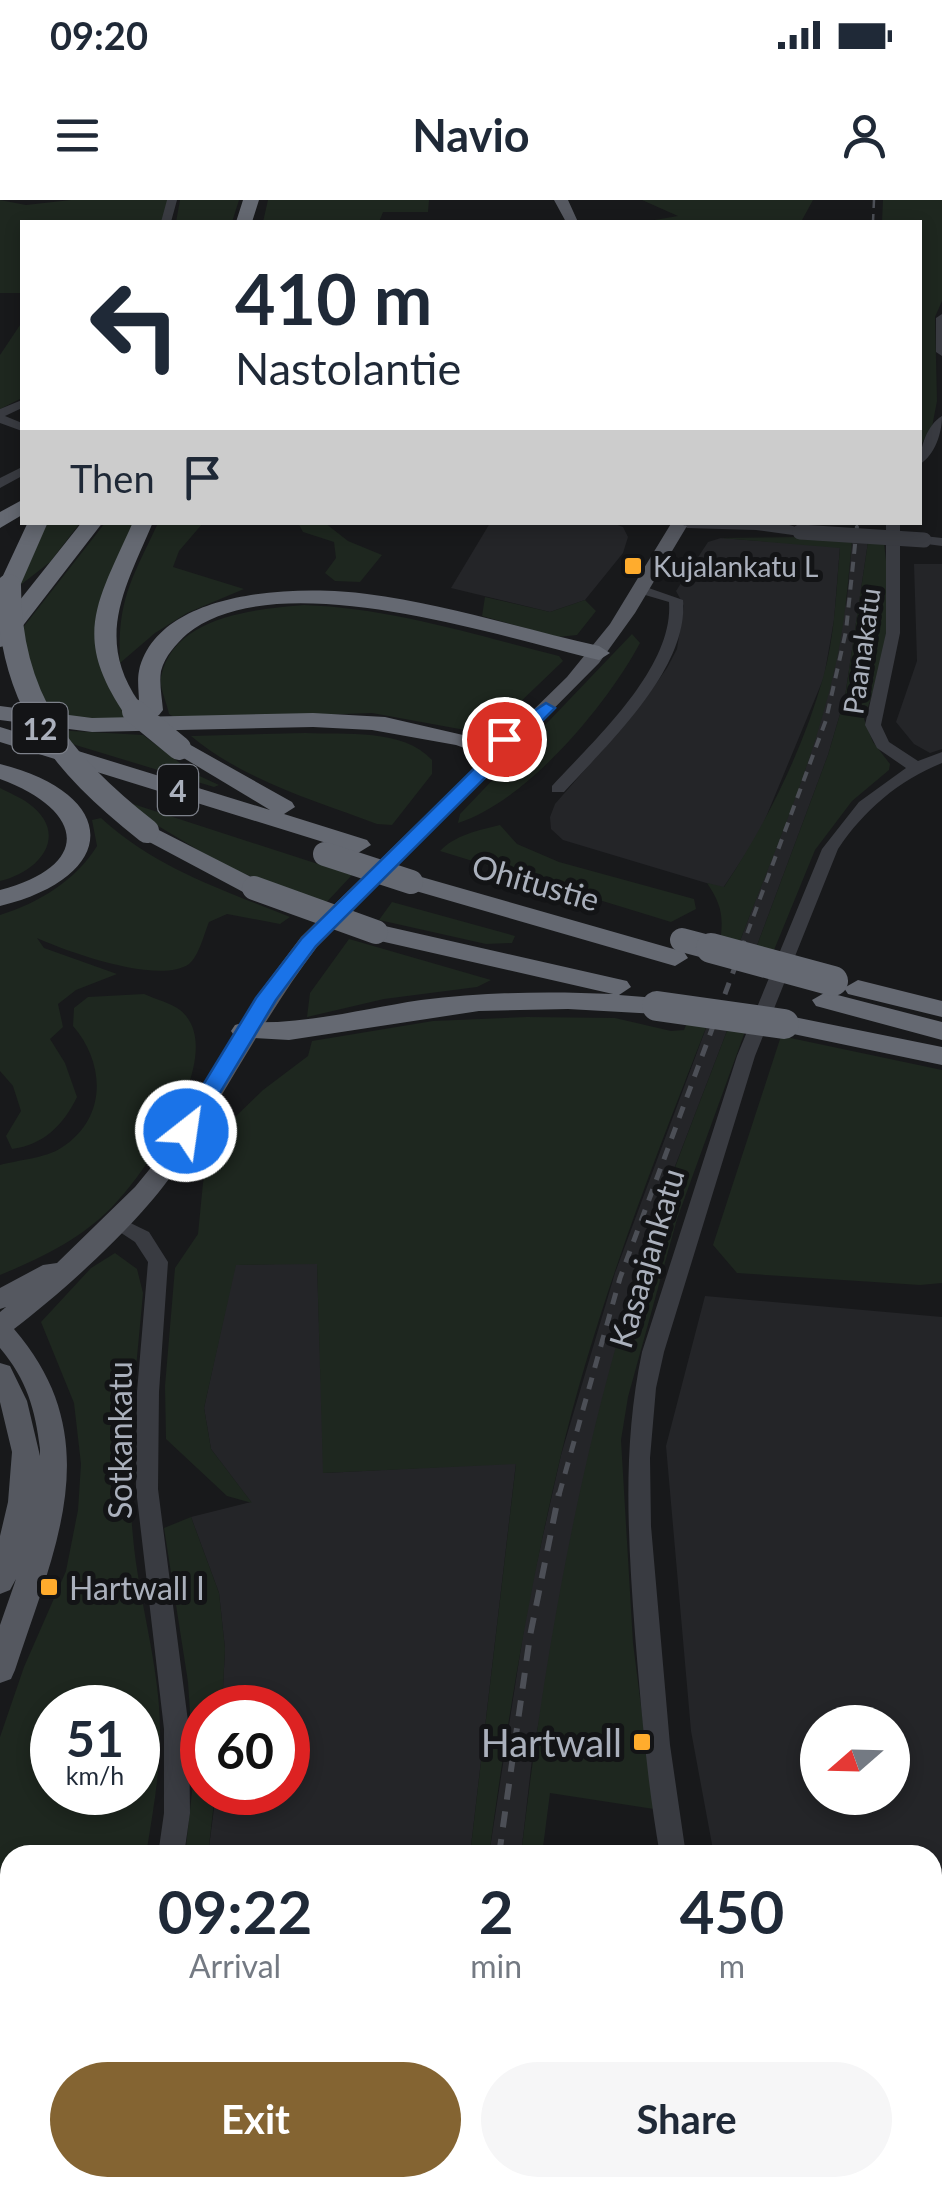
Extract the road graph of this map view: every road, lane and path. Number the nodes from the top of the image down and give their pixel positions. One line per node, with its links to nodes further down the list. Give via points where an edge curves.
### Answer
1 (942, 318): 2 (street)
2 (942, 352)
3 (942, 420): 4 (street)
4 (922, 456)
5 (37, 525): 30 (highway, 12, bridge, via 9,586 10,658 38,726 72,768 147,831 254,888 376,932)
6 (91, 525): 15 (highway)
7 (142, 525): 17 (highway, via 112,598 102,649 110,679)
8 (673, 525): 14 (main road)
9 (714, 525): 12 (street)
10 (750, 525): 12 (street)
11 (893, 525): 23 (street, Paanakatu, via 894,627 873,725 883,745)
12 (755, 526): 13 (street, bridge)
13 (942, 542)
14 (637, 593): 16 (main road); 25 (street, via 679,613 670,646 635,700)
15 (0, 640)
16 (599, 653): 17 (highway, via 371,601 280,597 222,608 180,628 153,656); 22 (main road)
17 (142, 710): 26 (highway, bridge, via 179,748)
18 (0, 712): 22 (highway, via 124,728 356,722 446,735)
19 (0, 734): 26 (highway, Ohitustie / 4)
20 (0, 751): 27 (highway, Ohitustie / 4, bridge, via 324,854)
21 (942, 756): 23 (street, Kasaajankatu)
22 (492, 757): 32 (main road, via 309,942)
23 (916, 768): 43 (street, Kasaajankatu, via 874,796 842,829 798,920 717,1144 642,1398 639,1538)
24 (0, 771): 28 (highway, via 60,800 80,836 56,876)
25 (558, 789)
26 (358, 845): 27 (highway, Ohitustie / 4)
27 (418, 874): 29 (highway, Ohitustie / 4)
28 (0, 898)
29 (830, 991): 31 (highway, Ohitustie / 4); 33 (highway, Ohitustie / 4)
30 (660, 1001): 32 (highway, via 498,1000 310,1029); 34 (highway, bridge)
31 (942, 1009)
32 (245, 1031): 35 (main road, via 166,1164)
33 (942, 1032)
34 (942, 1056)
35 (111, 1228): 36 (main road); 42 (street, Sotkankatu, via 158,1262 144,1450 156,1591 176,1709)
36 (82, 1254): 37 (main road); 38 (main road)
37 (0, 1300)
38 (0, 1328): 41 (main road, via 32,1370 50,1414 56,1454 52,1507)
39 (0, 1373): 40 (main road, via 22,1420 28,1470)
40 (0, 1582)
41 (0, 1670)
42 (172, 1845)
43 (672, 1845)

